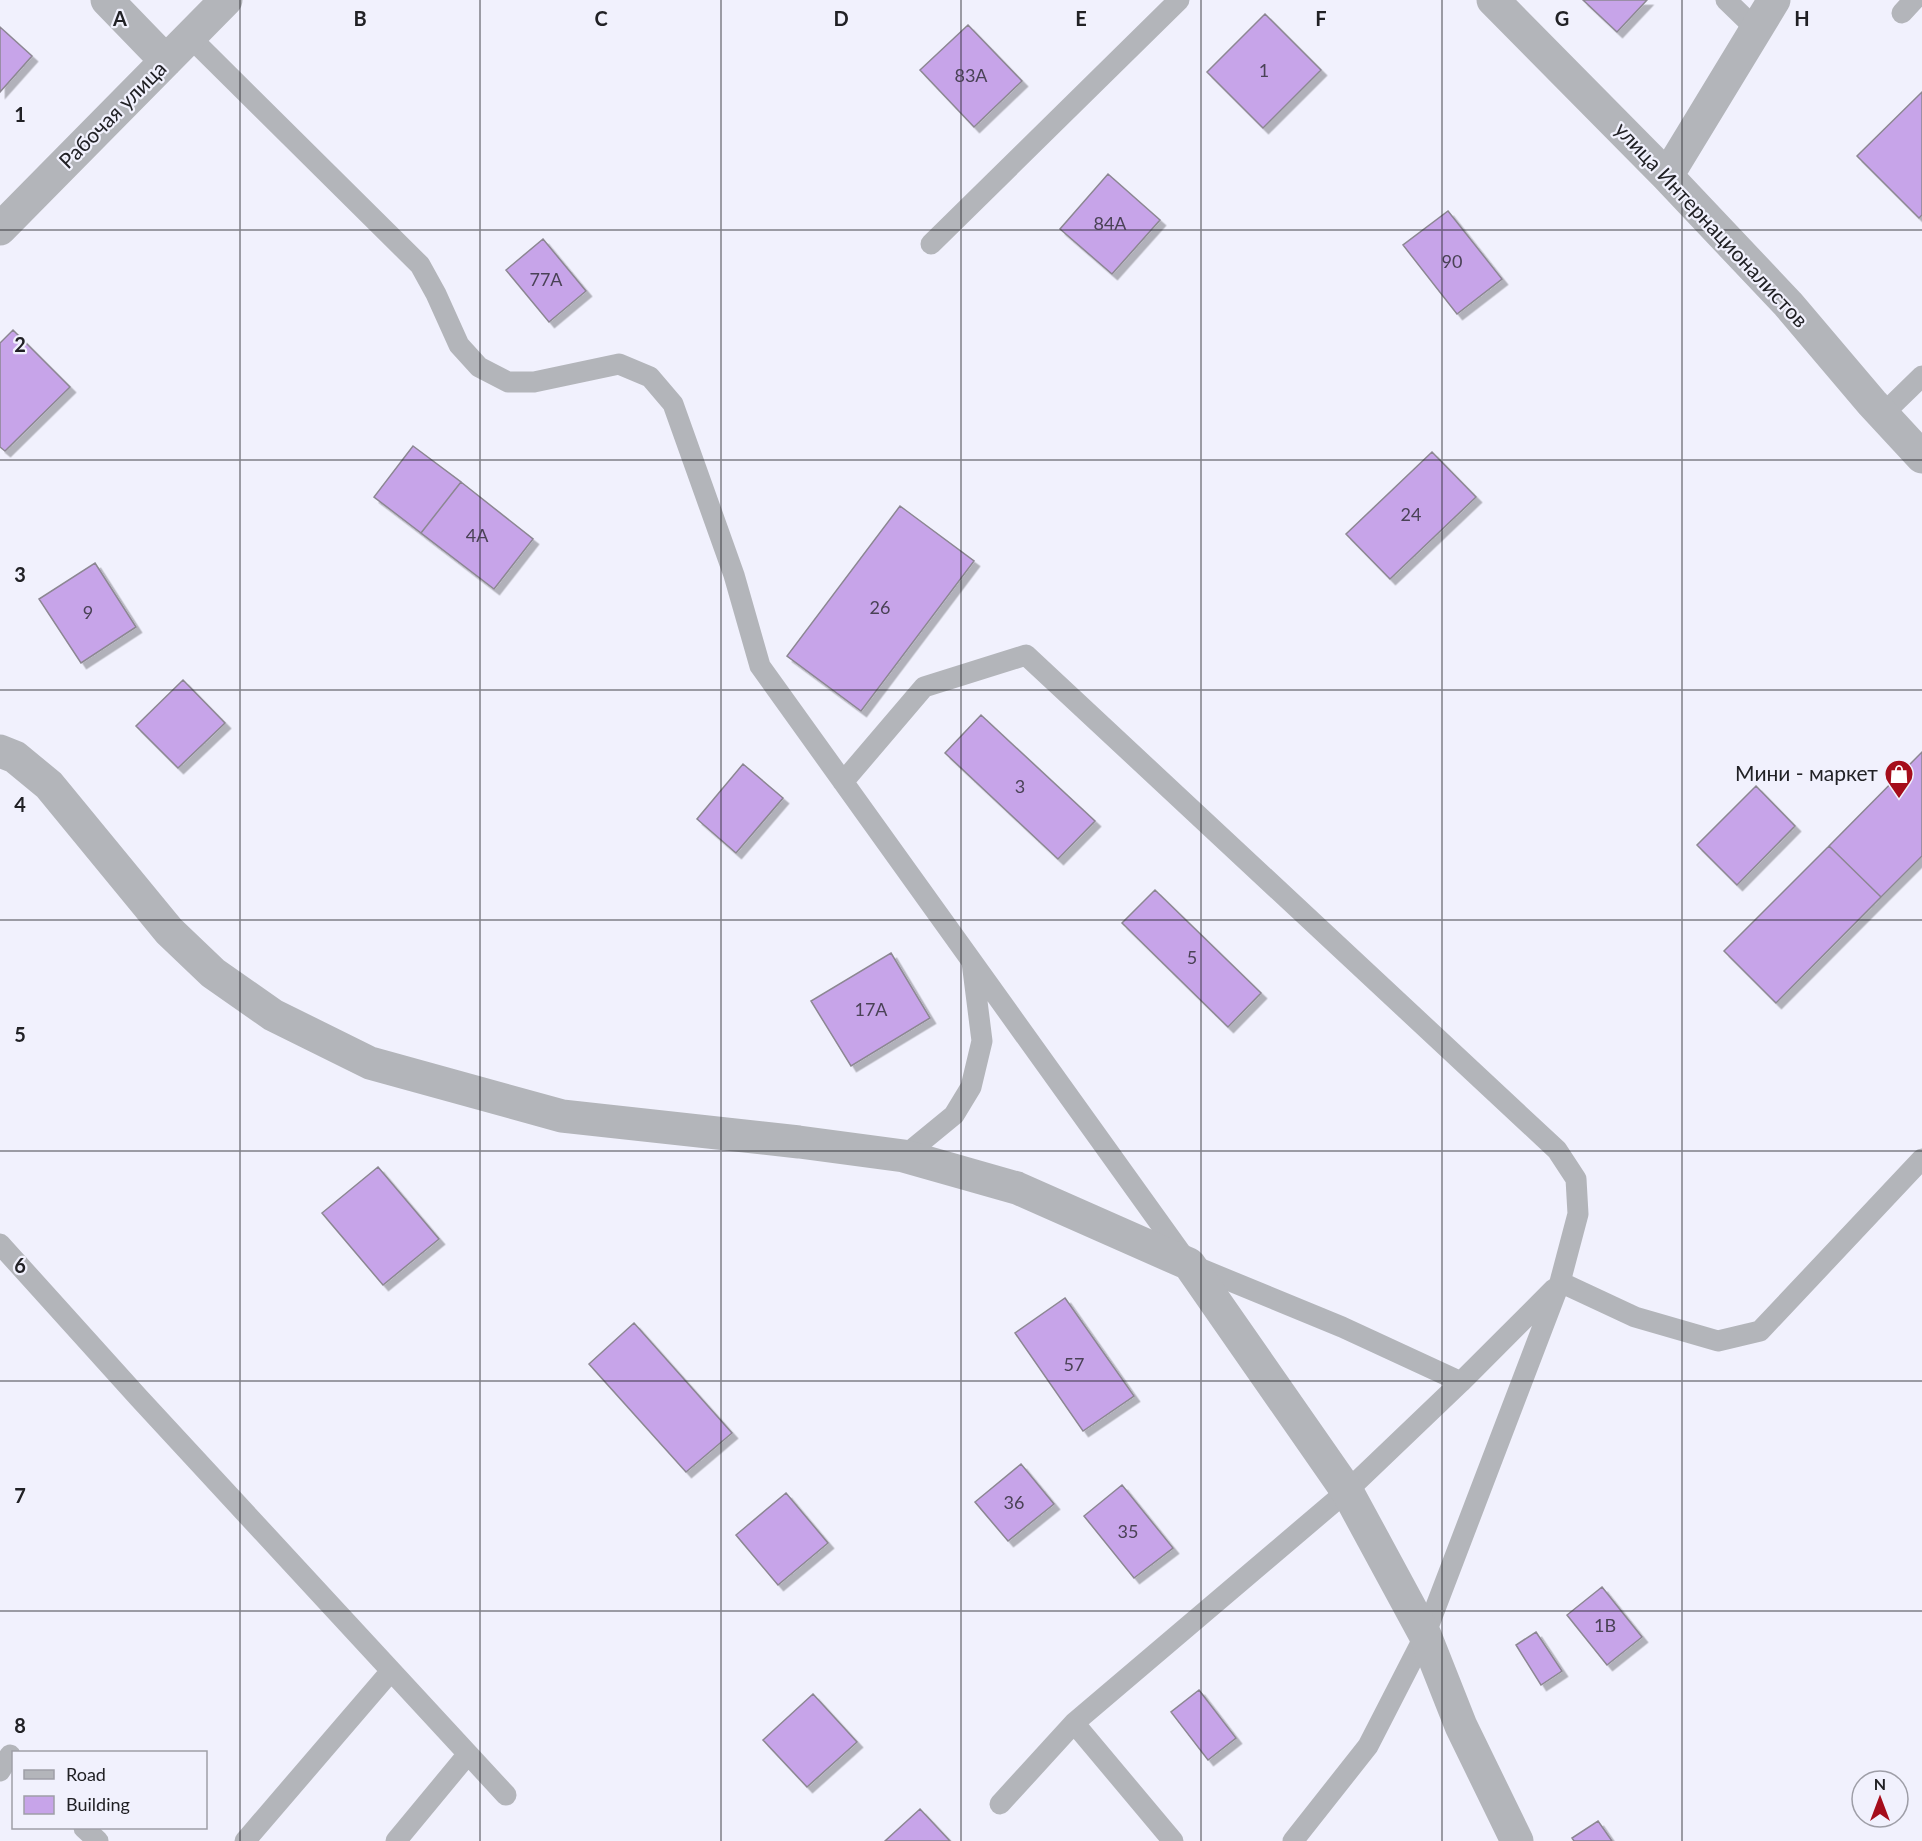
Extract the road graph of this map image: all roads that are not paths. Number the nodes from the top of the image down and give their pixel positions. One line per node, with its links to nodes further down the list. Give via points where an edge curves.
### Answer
1 (107, 0): 9 (street)
2 (226, 0): 8 (street, Рабочая улица)
3 (1179, 0): 12 (lane)
4 (1492, 0): 10 (street, улица Интернационалистов)
5 (1726, 0): 7 (lane)
6 (1774, 0): 7 (street)
7 (1756, 29): 10 (street)
8 (190, 37): 9 (street, Рабочая улица); 17 (lane, via 420,265 459,345 479,367 508,382 534,382 619,363 650,377 673,404 734,575 760,666)
9 (166, 61): 11 (street, Рабочая улица)
10 (1667, 176): 14 (street, улица Интернационалистов, via 1788,303)
11 (0, 229)
12 (931, 244)
13 (1922, 376): 14 (lane)
14 (1882, 415): 15 (street, улица Интернационалистов)
15 (1922, 457)
16 (0, 751): 19 (street, via 15,757 49,785 169,931 213,973 273,1015 370,1063 562,1116)
17 (843, 782): 18 (lane); 23 (lane, via 924,687 1026,654 1557,1150 1576,1179 1578,1214)
18 (971, 958): 19 (lane, via 981,1041 971,1087 954,1115); 22 (lane)
19 (904, 1156): 22 (street, via 1017,1188)
20 (1922, 1159): 23 (lane, via 1760,1331 1718,1341 1635,1317)
21 (0, 1244): 27 (lane)
22 (1189, 1264): 24 (lane, via 1342,1327); 25 (street)
23 (1560, 1282): 24 (lane); 26 (lane)
24 (1461, 1382): 25 (lane)
25 (1347, 1491): 26 (street); 28 (lane)
26 (1425, 1635): 37 (lane, via 1368,1746); 38 (street, via 1461,1726)
27 (391, 1671): 29 (lane); 34 (lane)
28 (1074, 1723): 31 (lane); 36 (lane)
29 (468, 1754): 30 (lane); 35 (lane)
30 (506, 1795)
31 (1000, 1804)
32 (86, 1829): 33 (lane)
33 (98, 1841)
34 (244, 1841)
35 (396, 1841)
36 (1173, 1841)
37 (1293, 1841)
38 (1517, 1841)

